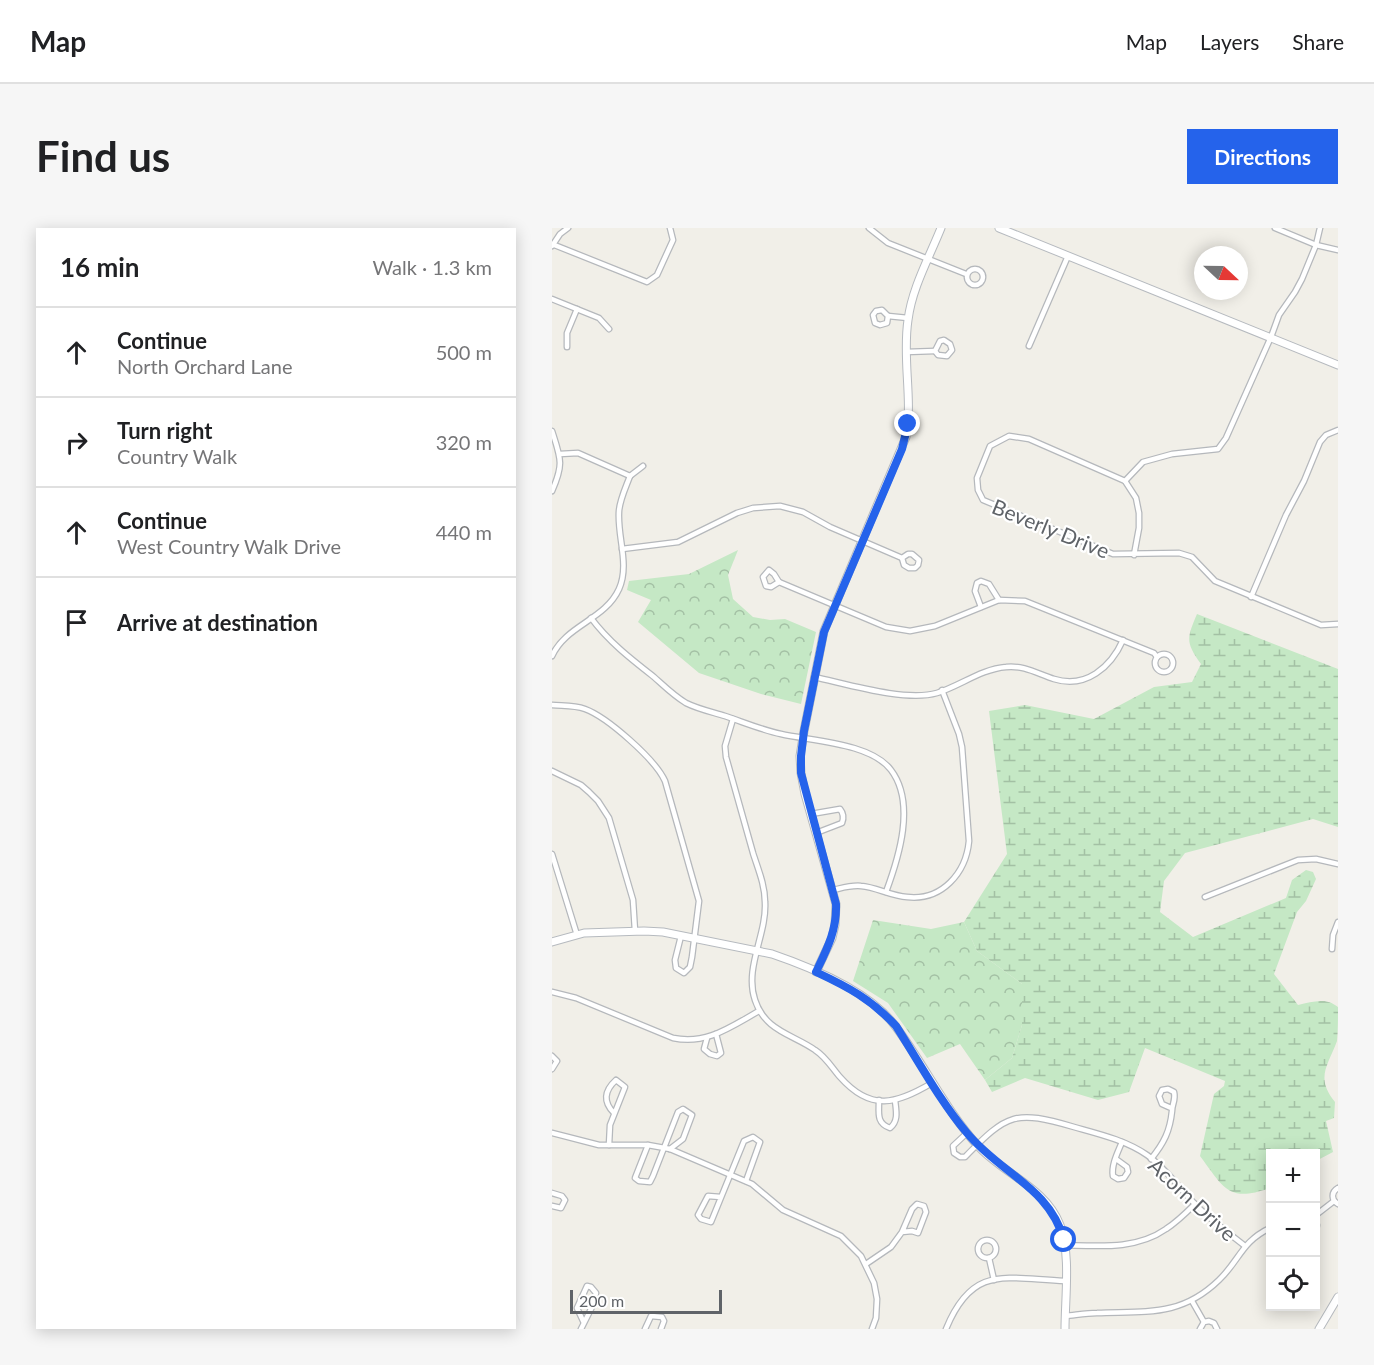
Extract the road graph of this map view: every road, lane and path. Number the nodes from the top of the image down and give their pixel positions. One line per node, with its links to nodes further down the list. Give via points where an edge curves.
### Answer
1 (568, 228): 8 (street)
2 (669, 228): 8 (street, via 673,240 657,275 648,282)
3 (869, 228): 12 (street, via 888,243)
4 (941, 228): 12 (street)
5 (999, 228): 11 (street)
6 (1275, 228): 9 (street)
7 (1320, 228): 9 (street)
8 (552, 245)
9 (1316, 245): 10 (street); 19 (street)
10 (1338, 250)
11 (1068, 256): 19 (street); 20 (street)
12 (928, 259): 13 (street); 17 (street)
13 (966, 274)
14 (552, 299): 15 (street)
15 (577, 309): 18 (street, via 599,318); 21 (street, via 567,333)
16 (888, 316): 17 (street)
17 (908, 318): 23 (street)
18 (609, 329)
19 (1271, 337): 24 (street); 30 (street, via 1218,449 1143,462)
20 (1029, 346)
21 (567, 347)
22 (935, 351): 23 (street)
23 (906, 352): 32 (street, via 906,436)
24 (1338, 364)
25 (1338, 430): 37 (street, via 1320,442)
26 (552, 431): 27 (street)
27 (560, 454): 29 (street, via 578,453); 31 (street, via 560,470)
28 (643, 466): 29 (street)
29 (630, 476): 33 (street, via 619,509)
30 (1125, 481): 34 (street, via 1136,498 1139,513); 34 (street, Beverly Drive, via 1029,439 1009,436 990,446 977,478 983,500 1113,554)
31 (552, 491)
32 (862, 541): 33 (street, via 803,512 768,506 737,513 678,542); 35 (street); 39 (street)
33 (622, 549): 41 (street, via 621,586 611,603)
34 (1134, 555): 37 (street, Beverly Drive, via 1179,553 1192,557 1215,581)
35 (902, 558)
36 (779, 582): 39 (street)
37 (1251, 597): 42 (street, Beverly Drive, via 1322,625)
38 (999, 600): 40 (street); 40 (street, via 989,584 981,581 975,591); 43 (street, via 1025,601)
39 (834, 605): 40 (street, via 886,627 910,631 935,626); 46 (street)
40 (981, 607)
41 (591, 618): 44 (street, via 562,639); 49 (street, via 611,643 678,698)
42 (1338, 624)
43 (1123, 640): 45 (street); 47 (street, via 1108,665 1077,681 1060,681 1027,669 1008,667)
44 (552, 656)
45 (1157, 657)
46 (814, 677): 47 (street, via 913,696); 50 (street)
47 (942, 690): 59 (street, via 962,747 968,851 960,872 937,892 915,898)
48 (552, 705): 65 (street, via 582,708 596,715 660,770 698,891)
49 (733, 719): 50 (street); 68 (street, via 726,757 765,900)
50 (803, 738): 52 (street, via 801,773); 59 (street, via 875,756 899,783 904,824 896,867)
51 (552, 771): 62 (street, via 589,792 609,819 633,900)
52 (811, 814): 53 (street); 53 (street, via 833,809 843,813 842,823)
53 (816, 832): 58 (street)
54 (552, 854): 56 (street)
55 (1338, 864): 60 (street, via 1298,860)
56 (559, 873): 57 (street); 63 (street)
57 (552, 875)
58 (833, 890): 59 (street, via 864,886); 69 (street, via 835,925)
59 (886, 892)
60 (1205, 897)
61 (1338, 922): 67 (street)
62 (635, 931): 63 (street); 64 (street)
63 (577, 935): 66 (street)
64 (681, 936): 65 (street); 65 (street, via 675,960 676,968 684,974 690,967)
65 (694, 938): 68 (street)
66 (552, 942)
67 (1332, 949)
68 (757, 951): 69 (street); 71 (street, via 752,987)
69 (816, 972): 76 (street, via 861,995 884,1013)
70 (552, 992): 73 (street, via 672,1038)
71 (759, 1011): 72 (street); 77 (street, via 782,1034 818,1052 849,1087)
72 (716, 1034): 73 (street); 73 (street, via 721,1053 717,1056 704,1049)
73 (707, 1038)
74 (552, 1056): 75 (street, via 557,1060)
75 (552, 1069)
76 (932, 1083): 78 (street); 82 (street)
77 (879, 1100): 78 (street); 78 (street, via 879,1119 890,1128 896,1117)
78 (895, 1101)
79 (1172, 1108): 79 (street, via 1174,1092 1162,1090 1162,1104); 89 (street, via 1167,1136)
80 (614, 1113): 80 (street, via 625,1087 616,1080 605,1097 606,1106); 84 (street)
81 (552, 1133): 84 (street)
82 (967, 1133): 86 (street); 86 (street, via 953,1146 954,1153 965,1157)
83 (1122, 1142): 86 (street, Acorn Drive, via 1026,1116 1000,1125); 88 (street); 89 (street, Acorn Drive)
84 (609, 1145): 85 (street)
85 (648, 1145): 87 (street); 87 (street, via 635,1178 639,1181 650,1182)
86 (977, 1145): 101 (street, via 1042,1198 1060,1225)
87 (667, 1148): 87 (street, via 682,1139 692,1115 687,1111 678,1112); 90 (street)
88 (1116, 1159)
89 (1151, 1159): 96 (street, Acorn Drive)
90 (730, 1174): 91 (street); 91 (street, via 744,1141 749,1137 757,1139 760,1142); 94 (street)
91 (746, 1181): 104 (street, via 783,1210 841,1236)
92 (1338, 1188): 95 (street, via 1333,1193)
93 (552, 1194): 97 (street, via 565,1200 561,1208)
94 (720, 1197): 94 (street, via 711,1222 701,1219 698,1215 708,1196)
95 (1336, 1202): 98 (street)
96 (1195, 1204): 101 (street, via 1168,1228 1146,1240 1120,1246); 102 (street, Acorn Drive)
97 (552, 1206)
98 (1320, 1212)
99 (1266, 1231): 102 (street)
100 (902, 1232): 100 (street, via 918,1233 926,1212 924,1206 917,1204 912,1209); 104 (street, via 891,1247)
101 (1064, 1245): 106 (street)
102 (1245, 1246): 108 (street, via 1221,1278)
103 (989, 1258): 105 (street)
104 (866, 1264): 114 (street, via 877,1299)
105 (994, 1280): 106 (street, via 1018,1277); 115 (street, via 964,1296)
106 (1065, 1281): 109 (street)
107 (1338, 1297): 119 (street)
108 (1192, 1301): 109 (street, via 1152,1312); 110 (street)
109 (1065, 1316): 116 (street)
110 (1204, 1322): 117 (street); 118 (street, via 1212,1321)
111 (583, 1326): 111 (street, via 596,1293 587,1286 578,1308)
112 (645, 1329): 113 (street, via 651,1316 656,1315 664,1321)
113 (661, 1329)
114 (872, 1329)
115 (946, 1329)
116 (1065, 1329)
117 (1200, 1329)
118 (1217, 1329)
119 (1319, 1329)

